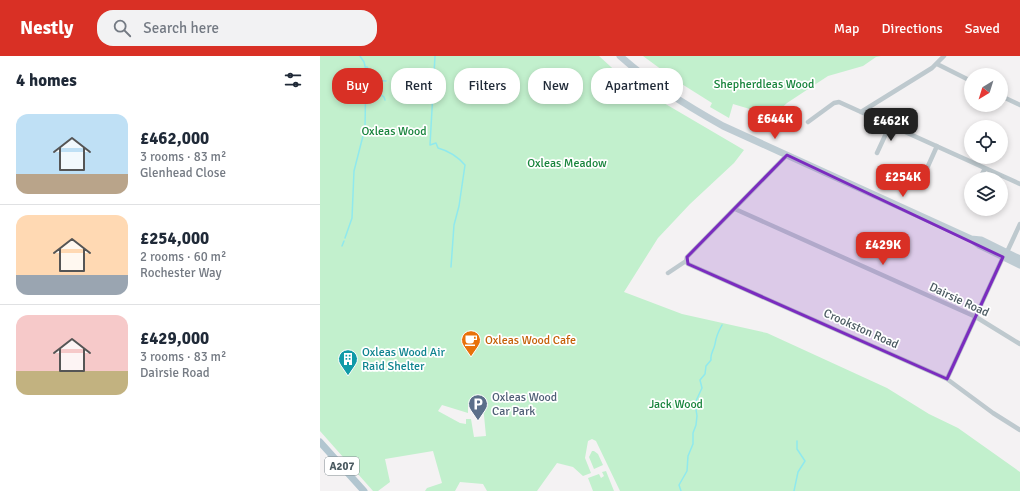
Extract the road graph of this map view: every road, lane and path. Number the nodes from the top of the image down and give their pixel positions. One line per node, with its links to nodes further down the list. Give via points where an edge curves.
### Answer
1 (620, 56): 12 (street, via 693,109 723,126)
2 (944, 56): 3 (street)
3 (937, 64): 4 (street); 7 (street)
4 (964, 78)
5 (1008, 99): 6 (street)
6 (1020, 105)
7 (861, 112): 8 (street, via 837,102); 9 (street)
8 (808, 122)
9 (890, 125): 10 (street); 11 (street)
10 (937, 146): 13 (street); 15 (street)
11 (877, 153)
12 (787, 155): 17 (street); 19 (street, via 971,239 981,240)
13 (985, 168): 14 (street); 16 (street)
14 (983, 172)
15 (924, 175)
16 (1020, 184)
17 (735, 209): 21 (street); 24 (street, Dairsie Road)
18 (1020, 224): 19 (street)
19 (1005, 254): 20 (street); 22 (street); 24 (street)
20 (1020, 259)
21 (686, 261): 23 (street); 26 (street, Crookston Road)
22 (1020, 266)
23 (668, 274)
24 (976, 317): 25 (street, Dairsie Road); 26 (street)
25 (1020, 344)
26 (947, 379): 27 (street, Crookston Road)
27 (1020, 430)
28 (320, 442): 29 (main road, A207)
29 (364, 491)

